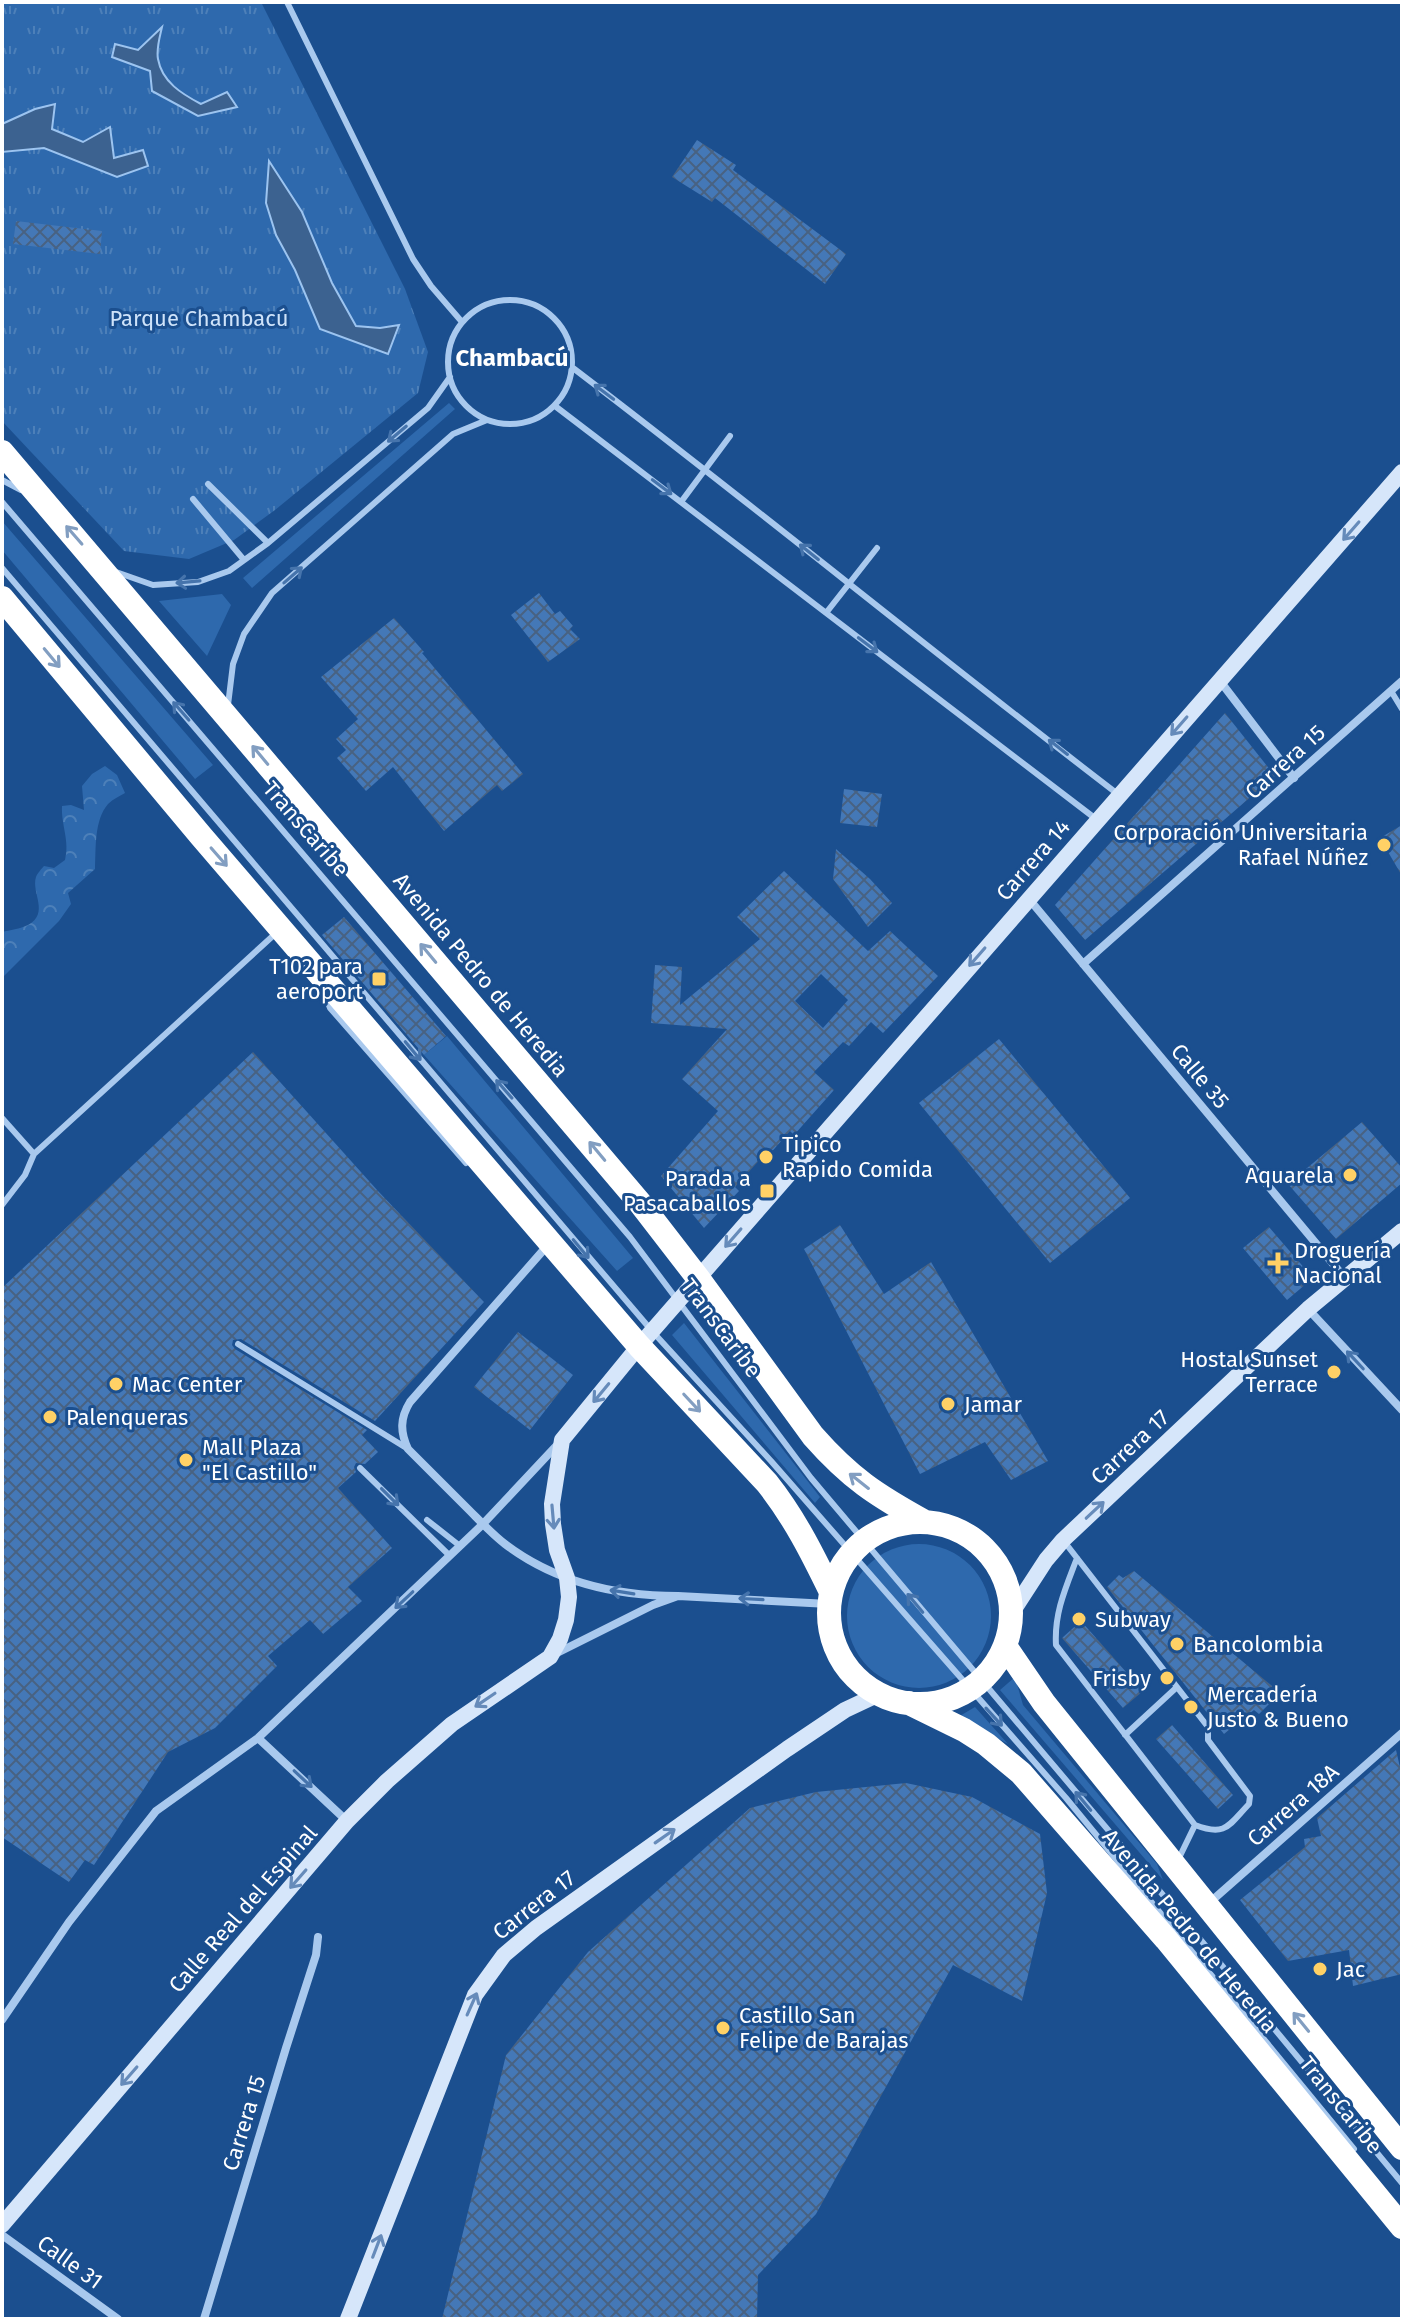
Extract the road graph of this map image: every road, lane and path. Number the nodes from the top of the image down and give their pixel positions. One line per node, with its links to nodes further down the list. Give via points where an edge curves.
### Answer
1 (287, 2): 2 (lane, via 413,259)
2 (462, 322): 3 (lane, via 494,301 534,304 564,330); 4 (lane, via 447,358)
3 (573, 368): 5 (lane); 9 (lane, one-way to 3)
4 (450, 377): 6 (lane, via 457,395); 17 (lane, one-way to 17, via 428,408)
5 (555, 406): 6 (lane, via 523,423); 15 (lane, one-way to 15)
6 (487, 420): 29 (lane, one-way to 6, via 233,664 244,634 272,593 453,434)
7 (730, 436): 9 (lane)
8 (2, 452): 16 (highway, Avenida Pedro de Heredia)
9 (706, 469): 15 (lane); 22 (lane, one-way to 9)
10 (1402, 472): 25 (main road, Carrera 14, one-way to 25)
11 (2, 480): 16 (lane)
12 (208, 484): 17 (lane)
13 (193, 499): 20 (lane)
14 (2, 502): 45 (lane, TransCaribe, one-way to 14)
15 (681, 502): 24 (lane)
16 (45, 503): 19 (highway, Avenida Pedro de Heredia, one-way to 16)
17 (268, 543): 20 (lane)
18 (877, 548): 22 (lane)
19 (96, 560): 20 (lane, one-way to 19, via 198,582 153,585); 29 (highway, Avenida Pedro de Heredia)
20 (244, 560)
21 (2, 568): 47 (lane, TransCaribe, one-way to 47)
22 (848, 583): 24 (lane); 31 (lane, one-way to 22)
23 (2, 598): 34 (highway, one-way to 34)
24 (826, 613): 32 (lane, one-way to 32)
25 (1220, 680): 30 (street); 31 (main road, Carrera 14, one-way to 31)
26 (1402, 681): 27 (street, Carrera 15)
27 (1391, 691): 28 (lane); 30 (street, Carrera 15)
28 (1402, 709)
29 (228, 716): 44 (highway, Avenida Pedro de Heredia, one-way to 29)
30 (1294, 778): 35 (street, Carrera 15)
31 (1119, 795): 32 (main road, Carrera 14)
32 (1097, 820): 33 (main road, Carrera 14)
33 (1028, 898): 35 (street, Calle 35); 44 (main road, Carrera 14, one-way to 44)
34 (281, 929): 36 (highway); 38 (lane)
35 (1083, 964): 43 (street, Calle 35)
36 (315, 969): 39 (lane, via 330,1008); 42 (highway)
37 (2, 1118): 38 (lane)
38 (34, 1154): 40 (lane)
39 (472, 1170)
40 (2, 1205)
41 (1402, 1231): 43 (main road, Carrera 17)
42 (542, 1244): 47 (highway); 51 (street, via 410,1402 402,1425)
43 (1344, 1277): 46 (main road, Carrera 17)
44 (698, 1278): 45 (main road); 54 (highway, Avenida Pedro de Heredia, one-way to 44, via 876,1494 834,1460)
45 (679, 1300): 47 (main road); 58 (lane, TransCaribe)
46 (1308, 1309): 49 (street, one-way to 46); 56 (main road, Carrera 17, one-way to 46)
47 (645, 1339): 50 (main road, one-way to 50); 58 (lane, TransCaribe); 63 (highway, one-way to 63, via 785,1506)
48 (238, 1344): 51 (lane)
49 (1402, 1410)
50 (562, 1440): 55 (street); 61 (main road, one-way to 61, via 552,1514)
51 (408, 1449): 55 (street, Calle Real del Espinal)
52 (360, 1468): 59 (lane, one-way to 59)
53 (427, 1520): 57 (lane)
54 (925, 1522): 58 (highway, via 882,1530); 64 (highway, via 976,1541 996,1562)
55 (483, 1524): 57 (street); 61 (street, Calle Real del Espinal, via 522,1556)
56 (1063, 1540): 60 (lane); 64 (main road, Carrera 17)
57 (460, 1546): 59 (street)
58 (857, 1547): 63 (highway, via 838,1571); 67 (lane, TransCaribe); 67 (lane, TransCaribe, one-way to 58)
59 (450, 1556): 73 (street, one-way to 73)
60 (1077, 1558): 68 (lane); 72 (lane, via 1060,1603 1056,1645)
61 (567, 1578): 62 (street, Calle Real del Espinal, one-way to 61, via 611,1591); 66 (main road, via 566,1620)
62 (678, 1596): 63 (street, Calle Real del Espinal, one-way to 62); 66 (street, Calle Real del Espinal)
63 (830, 1598): 69 (highway, via 830,1631 840,1656 856,1678)
64 (1011, 1614): 65 (highway)
65 (1005, 1646): 67 (highway); 76 (highway, Avenida Pedro de Heredia, via 1044,1703)
66 (550, 1657): 74 (main road, Calle Real del Espinal, one-way to 74, via 452,1724)
67 (975, 1685): 70 (highway, via 940,1701); 81 (lane, TransCaribe, one-way to 81); 82 (lane, TransCaribe, one-way to 67, via 1190,1927)
68 (1177, 1687): 72 (lane); 75 (lane, via 1250,1796 1249,1804 1226,1827 1212,1832)
69 (879, 1694): 70 (highway); 88 (main road, Carrera 17, one-way to 69, via 475,1995 504,1955 787,1749)
70 (909, 1703): 84 (highway, Avenida Pedro de Heredia, via 964,1730 1021,1773 1166,1939)
71 (1402, 1733): 77 (street, Carrera 18A)
72 (1125, 1735): 75 (lane)
73 (258, 1738): 74 (street, one-way to 74); 79 (street, via 156,1811 69,1922)
74 (347, 1821): 83 (main road, Calle Real del Espinal, one-way to 83)
75 (1195, 1825): 76 (lane)
76 (1176, 1865): 77 (highway, Avenida Pedro de Heredia)
77 (1207, 1905): 80 (highway, Avenida Pedro de Heredia, one-way to 77)
78 (318, 1937): 87 (street, Carrera 15)
79 (2, 2020)
80 (1402, 2148)
81 (1362, 2159)
82 (1402, 2183)
83 (2, 2225)
84 (1402, 2227)
85 (2, 2235): 86 (street, Calle 31)
86 (118, 2319)
87 (204, 2319)
88 (348, 2319)

